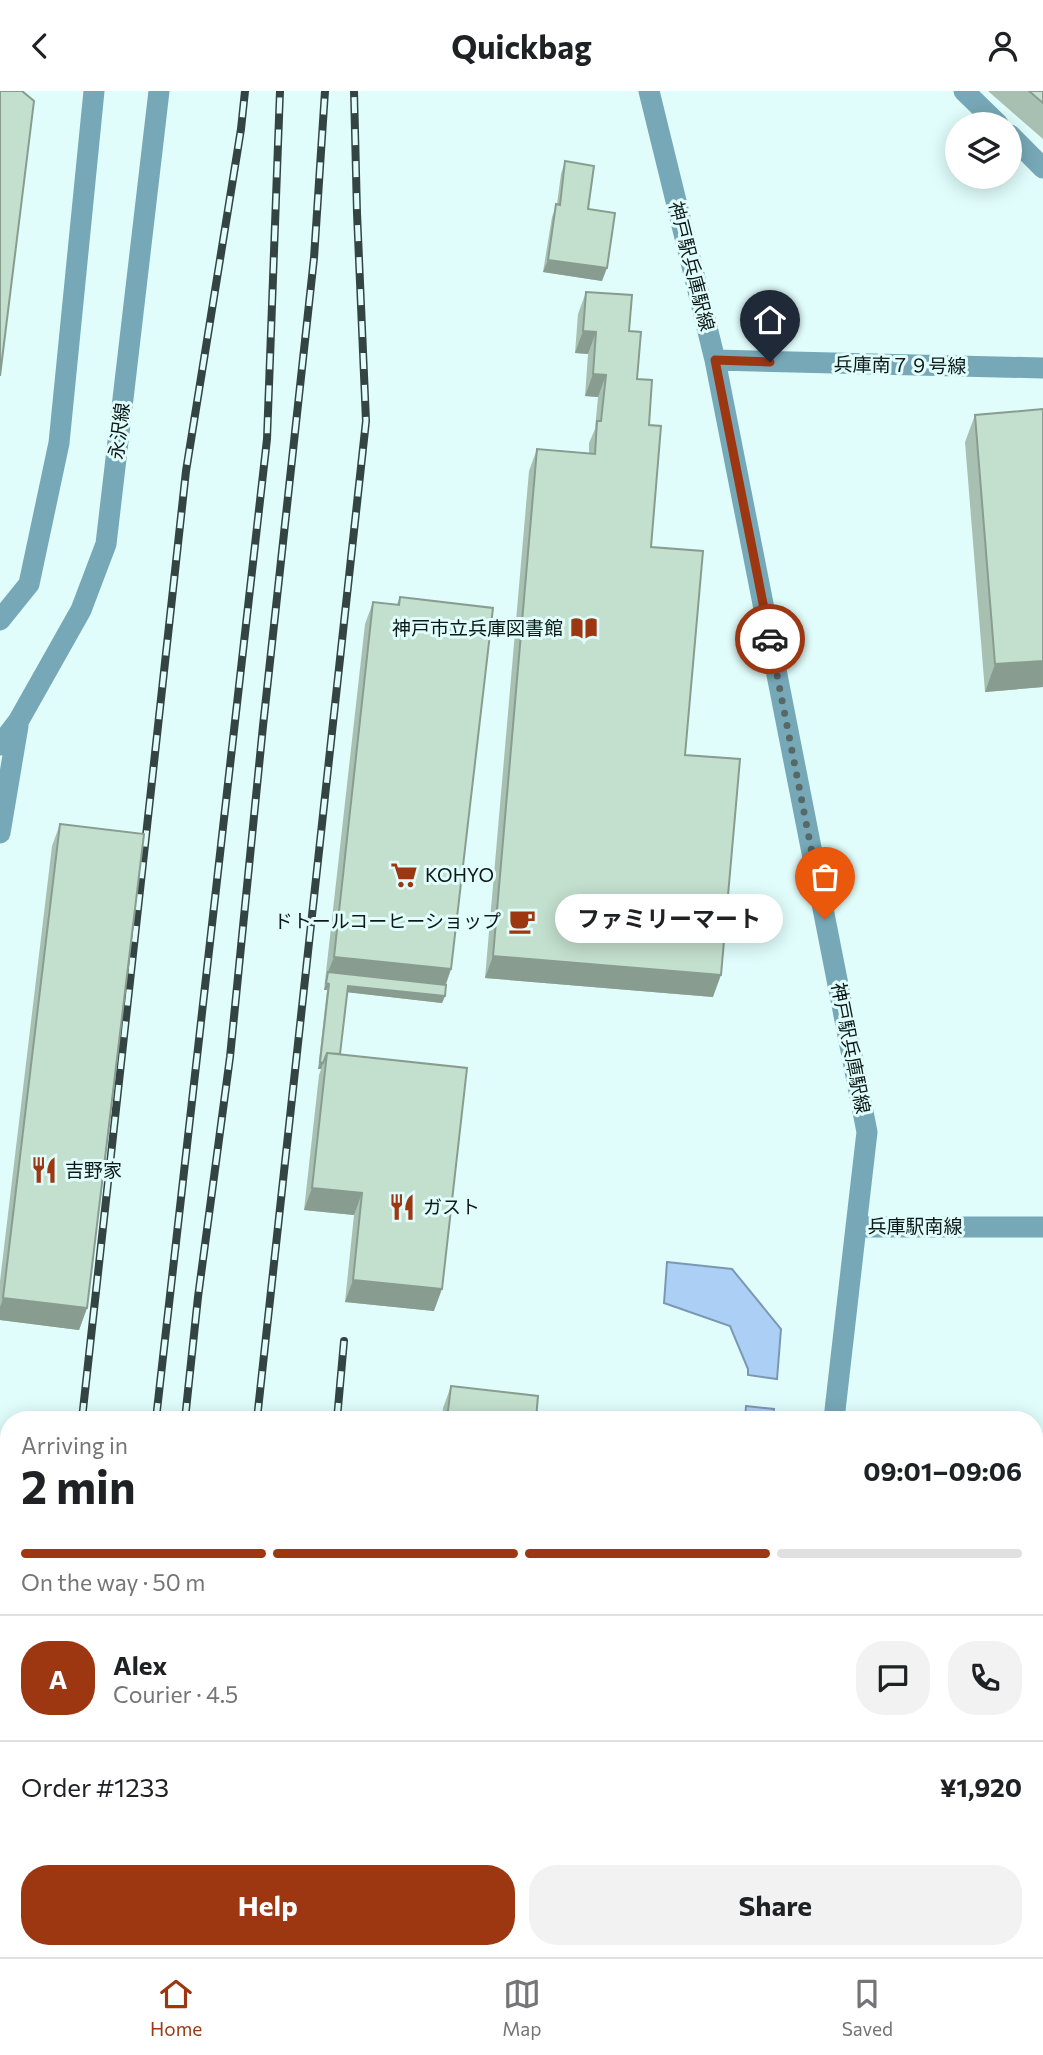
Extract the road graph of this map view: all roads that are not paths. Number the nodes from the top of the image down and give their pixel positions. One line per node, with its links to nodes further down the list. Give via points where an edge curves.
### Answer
1 (94, 91): 10 (street, via 59,443 29,584)
2 (159, 91): 11 (street, 永沢線, via 106,544 81,610)
3 (649, 91): 8 (street, 神戸駅兵庫駅線)
4 (964, 91): 5 (street)
5 (986, 112)
6 (1022, 147): 7 (street)
7 (1043, 168)
8 (715, 360): 9 (street, 兵庫南７９号線); 14 (street, 神戸駅兵庫駅線, via 867,1132)
9 (1043, 369)
10 (0, 620)
11 (19, 720): 12 (street, 永沢線); 13 (street)
12 (0, 745)
13 (0, 833)
14 (856, 1227): 15 (street, 兵庫駅南線); 16 (street, 兵庫駅南線)
15 (1043, 1227)
16 (835, 1411)

